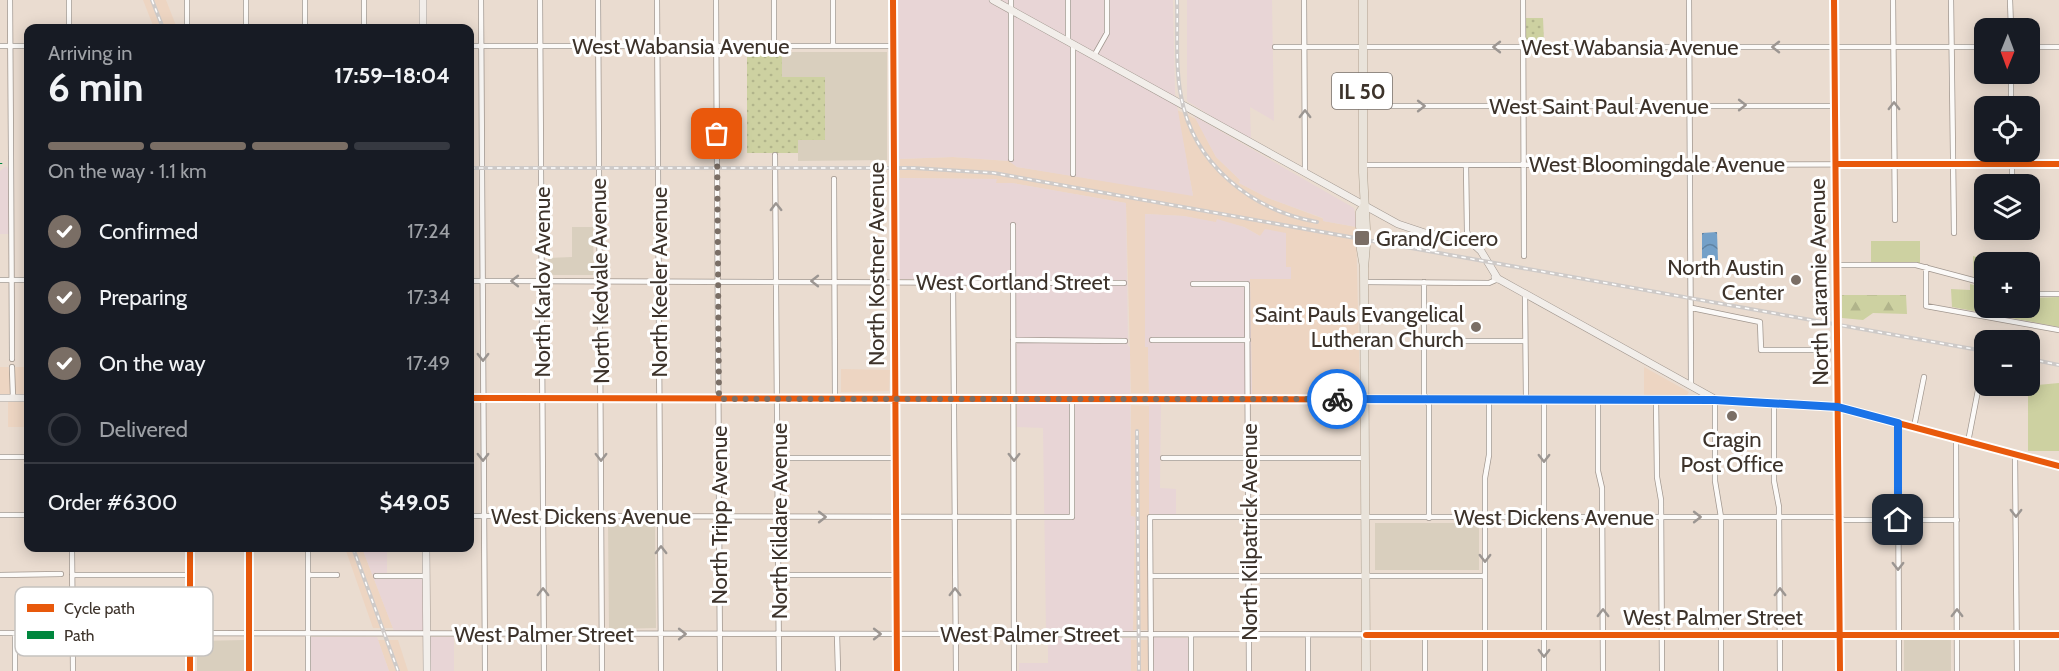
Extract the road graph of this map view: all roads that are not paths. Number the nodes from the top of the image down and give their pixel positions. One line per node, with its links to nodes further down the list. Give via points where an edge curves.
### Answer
1 (10, 0): 38 (street)
2 (69, 0): 30 (street)
3 (187, 0): 31 (street)
4 (246, 0): 32 (street)
5 (305, 0): 33 (street)
6 (364, 0): 34 (street)
7 (423, 0): 35 (main road)
8 (481, 0): 41 (street)
9 (540, 0): 42 (street, North Karlov Avenue)
10 (598, 0): 43 (street, North Kedvale Avenue)
11 (657, 0): 44 (street, North Keeler Avenue)
12 (717, 0): 45 (street, North Tripp Avenue)
13 (774, 0): 46 (street)
14 (833, 0): 47 (street)
15 (893, 0): 48 (street, North Kostner Avenue)
16 (993, 0): 28 (main road)
17 (1011, 0): 28 (street)
18 (1068, 0): 36 (street)
19 (1107, 0): 60 (street, via 1107,33)
20 (1304, 0): 50 (street)
21 (1363, 0): 51 (main road, IL 50)
22 (1523, 0): 52 (street)
23 (1689, 0): 53 (street)
24 (1834, 0): 54 (street, North Laramie Avenue)
25 (1893, 0): 55 (street)
26 (1952, 0): 56 (street)
27 (2010, 0): 29 (street)
28 (1011, 10): 36 (main road); 66 (street)
29 (2011, 18)
30 (69, 24)
31 (187, 24)
32 (246, 24)
33 (305, 24)
34 (364, 24)
35 (423, 24)
36 (1070, 43): 60 (main road); 77 (street)
37 (0, 46): 38 (street)
38 (11, 46): 39 (street); 92 (street)
39 (24, 46)
40 (474, 46): 41 (street, West Wabansia Avenue)
41 (481, 46): 42 (street, West Wabansia Avenue); 96 (street)
42 (540, 46): 43 (street, West Wabansia Avenue); 97 (street, North Karlov Avenue)
43 (598, 46): 44 (street, West Wabansia Avenue); 98 (street, North Kedvale Avenue)
44 (658, 46): 45 (street, West Wabansia Avenue); 99 (street, North Keeler Avenue)
45 (717, 46): 46 (street, West Wabansia Avenue); 100 (street, North Tripp Avenue)
46 (774, 46): 47 (street, West Wabansia Avenue)
47 (833, 46): 48 (street, West Wabansia Avenue)
48 (893, 46): 103 (street, North Kostner Avenue)
49 (1275, 47): 50 (street, West Wabansia Avenue)
50 (1304, 47): 51 (street, West Wabansia Avenue); 76 (street, one-way to 50)
51 (1362, 47): 52 (street, West Wabansia Avenue, one-way to 51); 62 (main road, IL 50)
52 (1522, 47): 53 (street, West Wabansia Avenue); 63 (street)
53 (1689, 47): 54 (street, West Wabansia Avenue, one-way to 53); 61 (street)
54 (1834, 47): 55 (street, West Wabansia Avenue); 64 (street, North Laramie Avenue)
55 (1893, 47): 56 (street, West Wabansia Avenue); 70 (street, one-way to 55)
56 (1952, 47): 57 (street, West Wabansia Avenue); 71 (street)
57 (1974, 47)
58 (2040, 47): 59 (street)
59 (2059, 47)
60 (1094, 56): 76 (main road)
61 (1690, 105): 63 (street, West Saint Paul Avenue); 64 (street, West Saint Paul Avenue, one-way to 64); 68 (street)
62 (1362, 106): 63 (street, West Saint Paul Avenue, one-way to 63); 74 (main road, IL 50)
63 (1522, 106): 67 (street)
64 (1835, 106): 69 (street, North Laramie Avenue)
65 (775, 155): 101 (street, North Kildare Avenue, one-way to 65)
66 (1011, 159)
67 (1523, 164): 68 (street, West Bloomingdale Avenue); 75 (street, West Bloomingdale Avenue); 87 (street)
68 (1690, 164): 69 (street, West Bloomingdale Avenue); 113 (street)
69 (1836, 164): 70 (street, West Bloomingdale Avenue); 88 (street, North Laramie Avenue)
70 (1894, 164): 71 (street, West Bloomingdale Avenue); 81 (street)
71 (1953, 164): 72 (street, West Bloomingdale Avenue); 84 (street)
72 (2012, 164): 73 (street, West Bloomingdale Avenue); 78 (street)
73 (2059, 164)
74 (1363, 165): 75 (street, West Bloomingdale Avenue); 80 (main road, IL 50)
75 (1466, 165): 85 (street)
76 (1305, 173): 80 (main road)
77 (1073, 174)
78 (2012, 174)
79 (834, 179): 102 (street)
80 (1364, 206): 83 (main road, IL 50, via 1360,212); 85 (main road, via 1415,231)
81 (1895, 220)
82 (1013, 225): 105 (street)
83 (1363, 228)
84 (1954, 233)
85 (1470, 241): 90 (main road, via 1486,268)
86 (1363, 244): 106 (main road)
87 (1524, 256)
88 (1836, 266): 89 (street); 153 (street, North Laramie Avenue)
89 (1926, 267): 94 (street); 114 (street, via 1926,306)
90 (1498, 279): 107 (street, via 1489,283); 110 (main road)
91 (0, 280): 92 (street)
92 (12, 280): 93 (street); 122 (street)
93 (24, 280)
94 (1974, 280)
95 (474, 281): 96 (street, West Cortland Street)
96 (483, 281): 97 (street, West Cortland Street, one-way to 96); 131 (street, one-way to 131)
97 (542, 281): 98 (street, West Cortland Street); 132 (street, North Karlov Avenue)
98 (600, 281): 99 (street, West Cortland Street); 133 (street, North Kedvale Avenue)
99 (659, 281): 100 (street, West Cortland Street); 134 (street, North Keeler Avenue)
100 (718, 281): 101 (street, West Cortland Street); 135 (street, North Tripp Avenue)
101 (776, 281): 102 (street, West Cortland Street, one-way to 101); 136 (street, North Kildare Avenue)
102 (835, 281): 103 (street, West Cortland Street); 137 (street)
103 (894, 281): 104 (street, West Cortland Street); 138 (street, North Kostner Avenue)
104 (953, 282): 105 (street, West Cortland Street); 139 (street)
105 (1013, 282): 108 (street, West Cortland Street); 115 (street)
106 (1364, 282): 107 (street); 143 (main road)
107 (1424, 282): 119 (street)
108 (1124, 283)
109 (1193, 284): 117 (street, North Kilpatrick Avenue, via 1247,284)
110 (1525, 294): 120 (street); 125 (main road)
111 (2040, 294): 112 (street)
112 (2059, 294)
113 (1692, 308): 121 (street, via 1760,322 1761,350); 125 (street)
114 (2059, 330)
115 (1013, 340): 118 (street); 140 (street)
116 (1152, 340): 117 (street)
117 (1248, 340): 142 (street, North Kilpatrick Avenue)
118 (1125, 341)
119 (1424, 341): 120 (street); 144 (street)
120 (1526, 341): 146 (street)
121 (1828, 350)
122 (12, 359)
123 (12, 367): 128 (street)
124 (1924, 377): 155 (street)
125 (1692, 387): 150 (main road); 151 (main road)
126 (1977, 396): 157 (street)
127 (0, 398): 128 (main road)
128 (13, 398): 129 (main road)
129 (24, 398)
130 (474, 398): 131 (main road)
131 (483, 398): 132 (main road); 170 (street, one-way to 170)
132 (542, 398): 133 (main road); 171 (street, North Karlov Avenue)
133 (601, 398): 134 (main road); 172 (street, North Kedvale Avenue, one-way to 172)
134 (660, 398): 135 (main road); 173 (street, North Keeler Avenue)
135 (719, 399): 136 (main road); 174 (street, North Tripp Avenue)
136 (777, 399): 137 (main road); 161 (street, North Kildare Avenue)
137 (835, 399): 138 (main road)
138 (895, 399): 139 (main road); 162 (street, North Kostner Avenue)
139 (954, 399): 140 (main road); 177 (street)
140 (1013, 399): 141 (main road); 178 (street, one-way to 178)
141 (1072, 399): 142 (main road); 178 (street, West Dickens Avenue, via 1072,517)
142 (1249, 399): 143 (main road); 164 (street, North Kilpatrick Avenue)
143 (1365, 399): 144 (main road); 165 (main road)
144 (1426, 399): 145 (main road); 185 (street)
145 (1489, 399): 146 (main road); 186 (street)
146 (1526, 399): 147 (main road)
147 (1544, 399): 148 (main road); 187 (street, one-way to 187)
148 (1598, 399): 149 (main road); 179 (street, via 1598,471)
149 (1656, 399): 150 (main road); 180 (street)
150 (1688, 400): 151 (main road)
151 (1715, 400): 152 (main road); 181 (street, via 1715,481)
152 (1774, 403): 153 (main road); 182 (street, via 1774,482)
153 (1838, 407): 154 (main road); 188 (street, North Laramie Avenue)
154 (1898, 423): 155 (main road); 189 (street)
155 (1914, 428): 156 (main road)
156 (1956, 439): 157 (main road); 190 (street)
157 (1968, 442): 158 (main road)
158 (2016, 455): 166 (main road); 243 (street, one-way to 243)
159 (0, 457): 160 (street)
160 (24, 457)
161 (778, 458): 162 (street); 175 (street, North Kildare Avenue)
162 (896, 458): 176 (street, North Kostner Avenue)
163 (1162, 458): 164 (street)
164 (1249, 458): 165 (street); 183 (street, North Kilpatrick Avenue)
165 (1365, 458): 184 (main road)
166 (2059, 466)
167 (0, 515): 168 (street)
168 (24, 515)
169 (474, 516): 170 (street, West Dickens Avenue)
170 (484, 516): 171 (street, West Dickens Avenue); 218 (street)
171 (543, 516): 172 (street, West Dickens Avenue); 219 (street, North Karlov Avenue, one-way to 171)
172 (602, 516): 173 (street, West Dickens Avenue); 220 (street, North Kedvale Avenue)
173 (660, 517): 174 (street, West Dickens Avenue); 221 (street, North Keeler Avenue, one-way to 173)
174 (719, 517): 175 (street, West Dickens Avenue); 222 (street, North Tripp Avenue)
175 (779, 517): 176 (street, West Dickens Avenue, one-way to 176); 202 (street, North Kildare Avenue)
176 (896, 517): 177 (street, West Dickens Avenue); 203 (street, North Kostner Avenue)
177 (955, 517): 178 (street, West Dickens Avenue); 226 (street, one-way to 177)
178 (1014, 517): 227 (street)
179 (1603, 517): 180 (street, West Dickens Avenue); 187 (street, West Dickens Avenue); 236 (street, one-way to 179)
180 (1661, 517): 181 (street, West Dickens Avenue, one-way to 181); 237 (street)
181 (1721, 517): 182 (street, West Dickens Avenue); 238 (street)
182 (1779, 517): 188 (street, West Dickens Avenue); 239 (street, one-way to 182)
183 (1250, 518): 184 (street, West Dickens Avenue); 206 (street, West Dickens Avenue, via 1150,517); 207 (street, North Kilpatrick Avenue)
184 (1365, 518): 185 (street, West Dickens Avenue); 208 (main road)
185 (1429, 518): 186 (street, West Dickens Avenue)
186 (1485, 518): 187 (street, West Dickens Avenue); 209 (street, one-way to 209)
187 (1544, 518): 235 (street)
188 (1839, 518): 189 (street, West Dickens Avenue); 240 (street, North Laramie Avenue)
189 (1898, 520): 190 (street, West Dickens Avenue); 241 (street, one-way to 241)
190 (1957, 520): 242 (street, one-way to 190)
191 (72, 552): 198 (street)
192 (190, 552): 199 (street)
193 (249, 552): 215 (street)
194 (308, 552): 200 (street)
195 (426, 552): 205 (main road)
196 (0, 574): 197 (street)
197 (61, 574)
198 (72, 575): 199 (street); 210 (street)
199 (190, 575): 211 (street)
200 (308, 575): 201 (street); 216 (street)
201 (337, 575)
202 (779, 575): 203 (street); 223 (street, North Kildare Avenue)
203 (896, 575): 225 (street, North Kostner Avenue)
204 (376, 576): 205 (street)
205 (426, 576): 217 (main road)
206 (1151, 576): 207 (street); 228 (street)
207 (1250, 576): 208 (street); 230 (street, North Kilpatrick Avenue)
208 (1366, 576): 209 (street); 232 (main road)
209 (1485, 576): 234 (street)
210 (72, 587)
211 (190, 587)
212 (0, 633): 213 (street, West Palmer Street)
213 (15, 633): 245 (street)
214 (213, 634): 215 (street, West Palmer Street)
215 (249, 634): 216 (street, West Palmer Street); 246 (street)
216 (308, 634): 217 (street, West Palmer Street); 247 (street)
217 (426, 634): 218 (street, West Palmer Street); 248 (main road)
218 (484, 634): 219 (street, West Palmer Street); 249 (street)
219 (544, 634): 220 (street, West Palmer Street); 250 (street, North Karlov Avenue)
220 (602, 634): 221 (street, West Palmer Street); 251 (street, North Kedvale Avenue)
221 (661, 634): 222 (street, West Palmer Street, one-way to 222); 252 (street, North Keeler Avenue)
222 (720, 634): 223 (street, West Palmer Street); 253 (street, North Tripp Avenue)
223 (779, 634): 224 (street, West Palmer Street); 254 (street, North Kildare Avenue)
224 (837, 634): 225 (street, West Palmer Street, one-way to 225); 255 (street)
225 (897, 634): 226 (street, West Palmer Street); 256 (street, North Kostner Avenue)
226 (956, 634): 227 (street, West Palmer Street); 257 (street)
227 (1014, 634): 228 (street, West Palmer Street); 258 (street)
228 (1150, 634): 229 (street, West Palmer Street); 259 (street)
229 (1191, 634): 230 (street, West Palmer Street); 260 (street)
230 (1250, 634): 231 (street, West Palmer Street); 261 (street, North Kilpatrick Avenue)
231 (1308, 635): 232 (street, West Palmer Street); 262 (street)
232 (1366, 635): 233 (street, West Palmer Street); 263 (main road)
233 (1425, 635): 234 (street, West Palmer Street); 264 (street)
234 (1485, 635): 235 (street, West Palmer Street); 265 (street)
235 (1544, 635): 236 (street, West Palmer Street); 266 (street, one-way to 266)
236 (1603, 635): 237 (street, West Palmer Street); 267 (street)
237 (1662, 635): 238 (street, West Palmer Street); 268 (street)
238 (1721, 635): 239 (street, West Palmer Street); 269 (street)
239 (1780, 635): 240 (street, West Palmer Street); 270 (street)
240 (1839, 635): 241 (street, West Palmer Street); 271 (street, North Laramie Avenue)
241 (1898, 635): 242 (street, West Palmer Street); 272 (street)
242 (1957, 635): 243 (street, West Palmer Street); 273 (street)
243 (2016, 635): 244 (street, West Palmer Street); 274 (street)
244 (2059, 635)
245 (15, 671)
246 (249, 671)
247 (308, 671)
248 (427, 671)
249 (485, 671)
250 (544, 671)
251 (602, 671)
252 (661, 671)
253 (720, 671)
254 (779, 671)
255 (838, 671)
256 (897, 671)
257 (956, 671)
258 (1014, 671)
259 (1151, 671)
260 (1191, 671)
261 (1249, 671)
262 (1308, 671)
263 (1366, 671)
264 (1425, 671)
265 (1485, 671)
266 (1544, 671)
267 (1603, 671)
268 (1662, 671)
269 (1721, 671)
270 (1780, 671)
271 (1840, 671)
272 (1899, 671)
273 (1958, 671)
274 (2017, 671)

